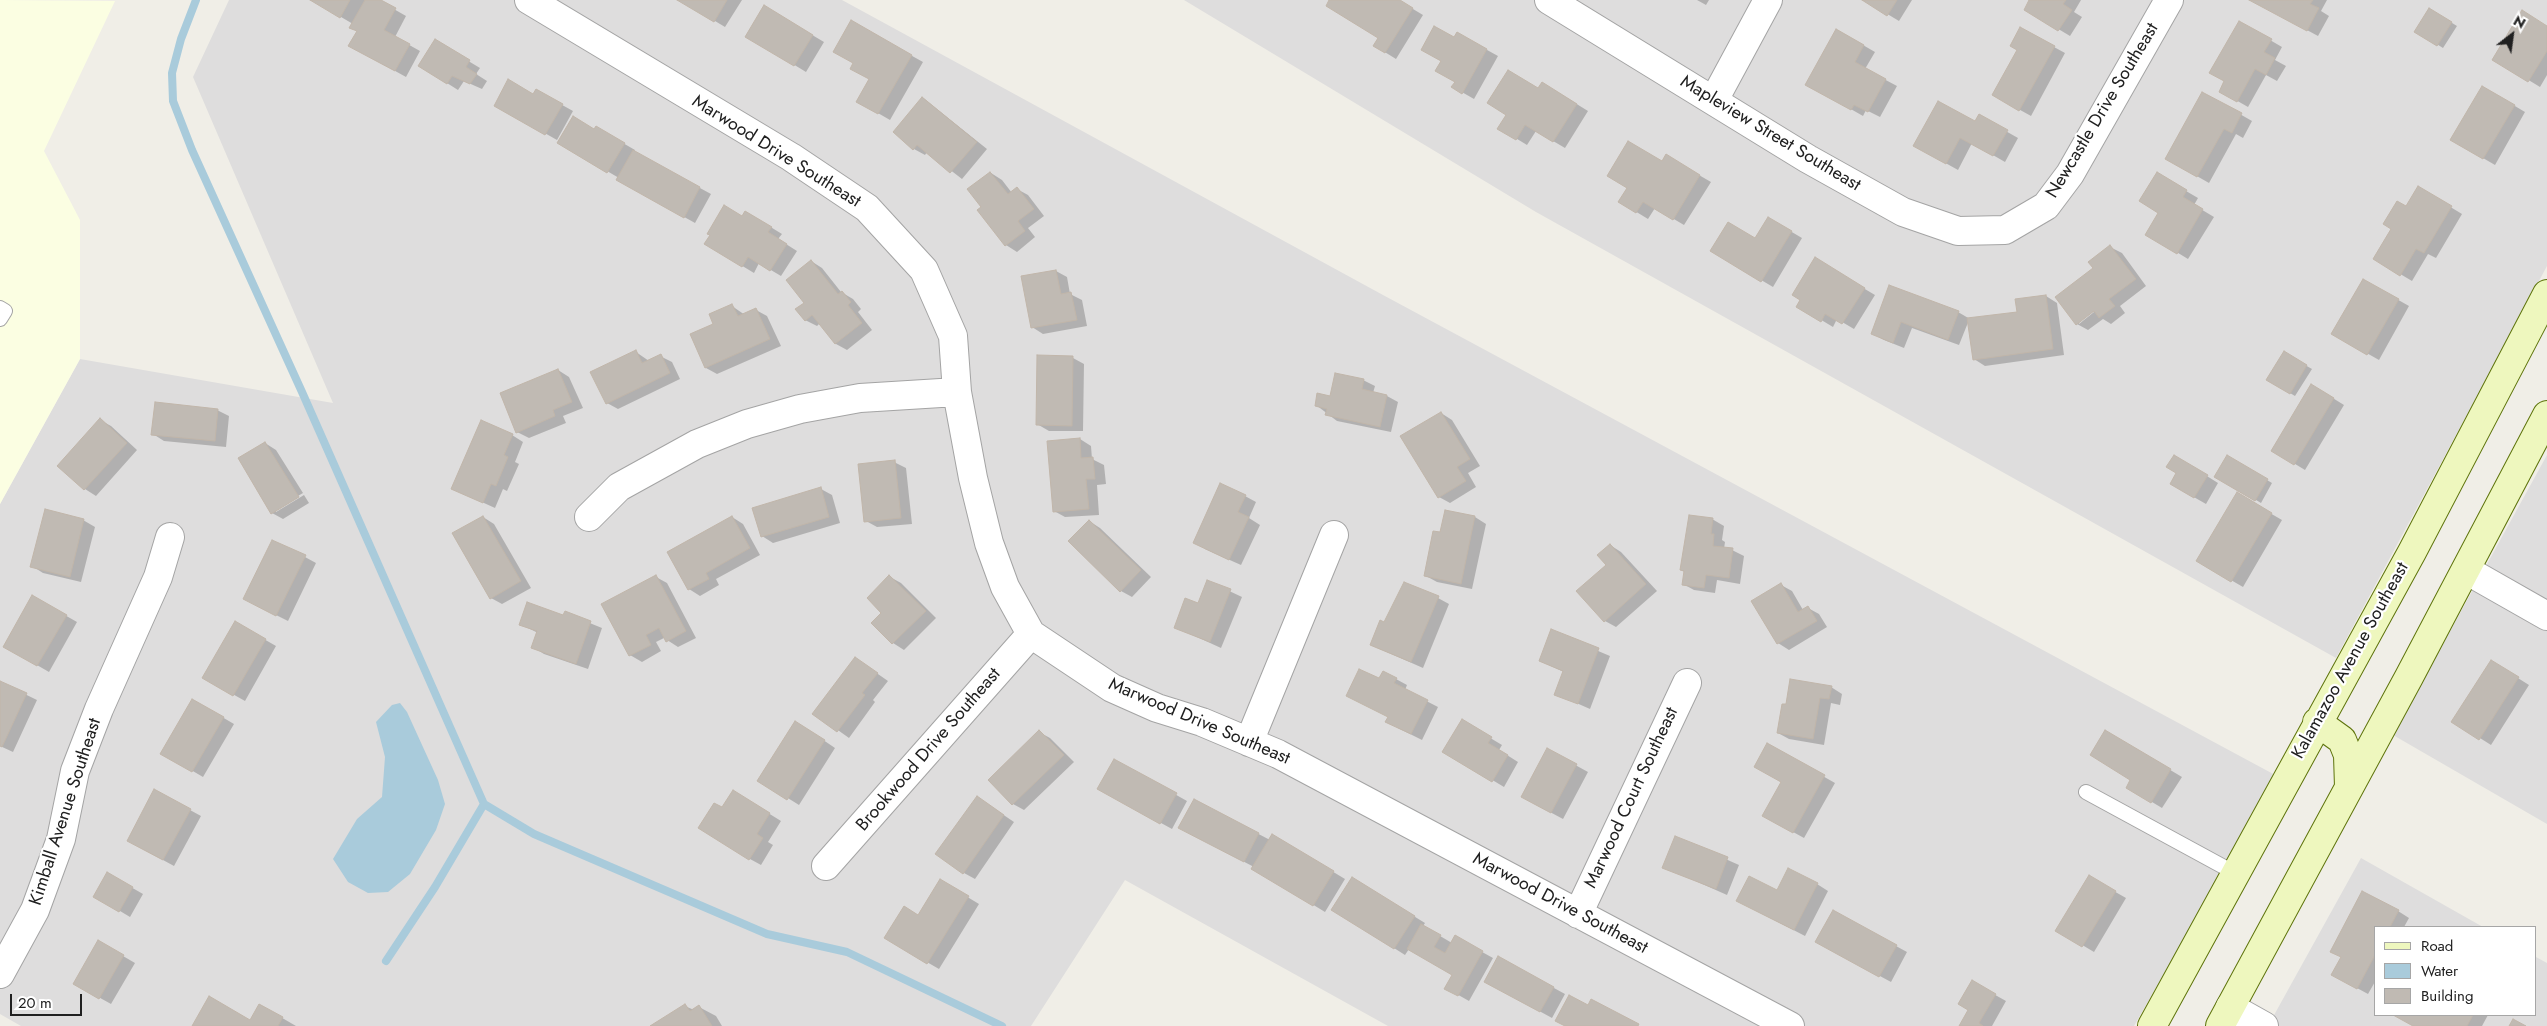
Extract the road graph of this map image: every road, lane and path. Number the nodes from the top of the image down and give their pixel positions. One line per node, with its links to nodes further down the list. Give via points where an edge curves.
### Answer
1 (529, 0): 10 (street, Marwood Drive Southeast, via 790,157 867,208 924,270 953,336)
2 (1549, 0): 5 (street, Mapleview Street Southeast)
3 (1768, 0): 5 (street)
4 (2168, 0): 6 (street, Newcastle Drive Southeast, via 2070,174 2046,206)
5 (1714, 100): 6 (street, Mapleview Street Southeast, via 1808,160 1903,212 1958,231)
6 (2005, 230)
7 (2547, 294): 19 (main road, Kalamazoo Avenue Southeast, via 2412,552)
8 (0, 308): 9 (lane, via 4,311)
9 (0, 319)
10 (957, 392): 12 (street, via 860,398 800,409 747,424 697,444 619,487); 17 (street, Marwood Drive Southeast, via 989,543 1005,587)
11 (2547, 415): 15 (main road)
12 (589, 517)
13 (1334, 535): 20 (street)
14 (170, 537): 26 (street, Kimball Avenue Southeast, via 158,577 75,771 61,839 35,910)
15 (2466, 570): 16 (street); 21 (main road)
16 (2547, 616)
17 (1031, 634): 20 (street, Marwood Drive Southeast, via 1112,688); 23 (street, Brookwood Drive Southeast)
18 (1687, 683): 25 (street, Marwood Court Southeast)
19 (2318, 722): 21 (main road, via 2342,740 2348,755); 24 (main road, Kalamazoo Avenue Southeast)
20 (1249, 742): 25 (street, Marwood Drive Southeast, via 1287,758)
21 (2348, 787): 27 (main road)
22 (2086, 792): 24 (lane)
23 (826, 866)
24 (2235, 873): 29 (main road, Kalamazoo Avenue Southeast)
25 (1578, 914): 28 (street, Marwood Drive Southeast)
26 (0, 974)
27 (2225, 1017): 30 (street)
28 (1790, 1026)
29 (2152, 1026)
30 (2264, 1026)

